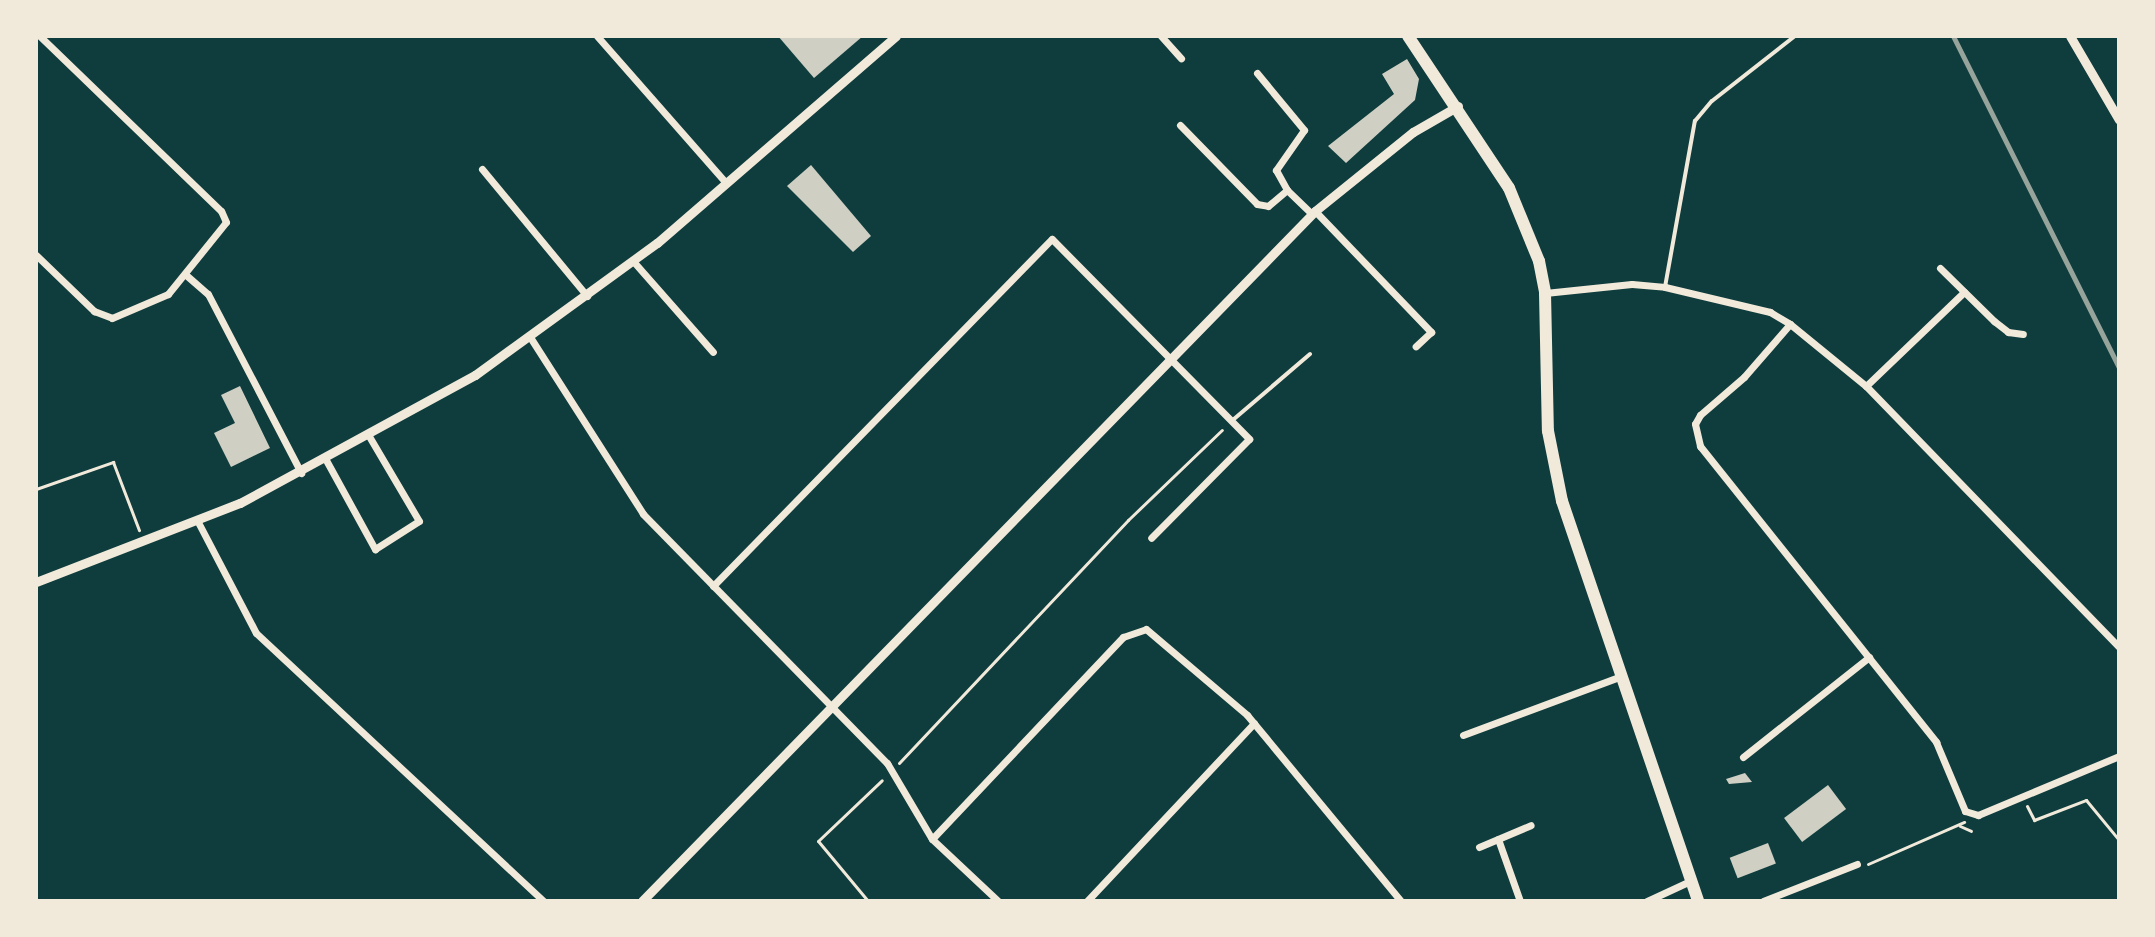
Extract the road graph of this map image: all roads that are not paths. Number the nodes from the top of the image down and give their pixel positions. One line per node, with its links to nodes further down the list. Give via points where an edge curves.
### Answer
1 (40, 36): 20 (street, via 225,216 224,229)
2 (597, 36): 14 (street)
3 (896, 36): 14 (street)
4 (1161, 36): 8 (street)
5 (1408, 36): 10 (main road)
6 (1795, 36): 21 (lane, via 1712,101 1695,121)
7 (2070, 36): 11 (street)
8 (1181, 58)
9 (1257, 73): 15 (street, via 1304,130 1277,163)
10 (1458, 106): 16 (street, via 1413,132); 23 (main road, via 1509,188 1531,236)
11 (2119, 120)
12 (1180, 125): 15 (street, via 1257,204 1268,206)
13 (482, 169): 24 (street)
14 (726, 183): 18 (street)
15 (1287, 190): 16 (street)
16 (1314, 212): 28 (street, via 1431,332); 31 (street)
17 (36, 255): 20 (street, via 105,318 168,294)
18 (633, 261): 24 (street); 29 (street)
19 (1940, 268): 22 (street)
20 (186, 275): 36 (street, via 208,294)
21 (1665, 287): 23 (street, via 1632,284); 25 (street, via 1770,312)
22 (1964, 292): 26 (street, via 2008,332); 32 (street)
23 (1545, 293): 43 (main road, via 1548,431 1566,515)
24 (587, 296): 27 (street)
25 (1790, 324): 32 (street); 42 (street, via 1744,377 1700,415 1700,446)
26 (2023, 334)
27 (530, 337): 34 (street); 40 (street, via 643,514)
28 (1416, 346)
29 (713, 352)
30 (1310, 354): 33 (lane)
31 (1173, 358): 33 (street); 40 (street, via 1052,239); 44 (street)
32 (1866, 386): 41 (street)
33 (1234, 419): 38 (street, via 1249,439)
34 (369, 436): 35 (street); 35 (street, via 419,521 375,549)
35 (326, 460): 36 (street)
36 (301, 473): 37 (street)
37 (198, 522): 39 (street); 56 (street, via 256,633)
38 (1151, 538)
39 (36, 582)
40 (713, 586): 44 (street)
41 (2119, 647)
42 (1869, 657): 47 (street, via 1936,742 1971,816); 48 (street)
43 (1619, 677): 46 (street); 54 (main road)
44 (832, 706): 50 (street, via 893,769); 57 (street)
45 (1254, 723): 50 (street, via 1153,634 1138,628 1123,637); 55 (street); 59 (street)
46 (1463, 735)
47 (2119, 756)
48 (1743, 757)
49 (1531, 825): 51 (street)
50 (932, 839): 58 (street)
51 (1498, 839): 52 (street); 60 (street)
52 (1479, 847)
53 (1857, 864): 63 (street)
54 (1690, 881): 61 (street); 62 (main road)
55 (1090, 900)
56 (543, 901)
57 (642, 901)
58 (998, 901)
59 (1401, 901)
60 (1520, 901)
61 (1647, 901)
62 (1698, 901)
63 (1763, 901)

